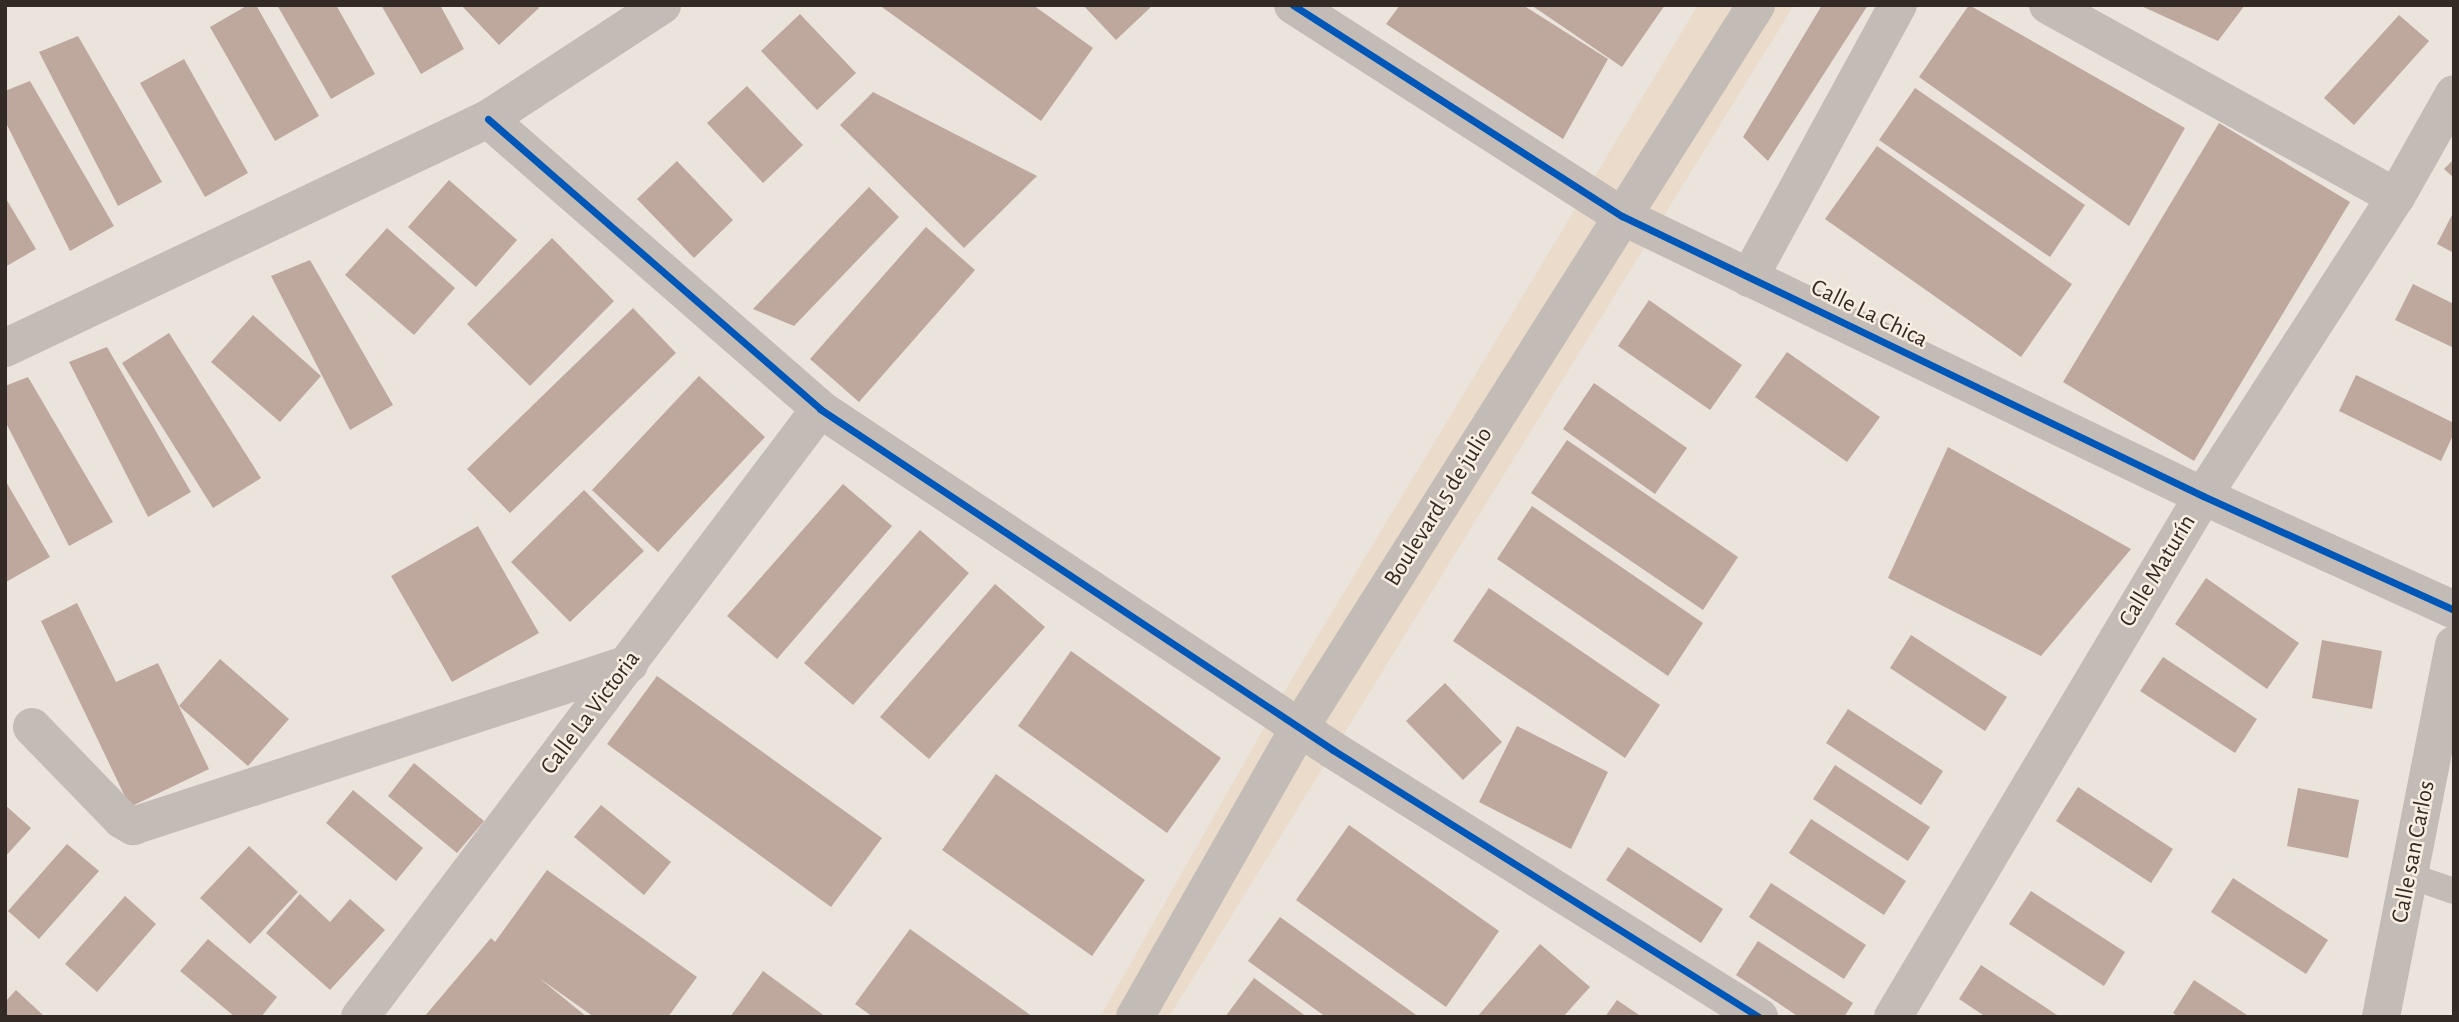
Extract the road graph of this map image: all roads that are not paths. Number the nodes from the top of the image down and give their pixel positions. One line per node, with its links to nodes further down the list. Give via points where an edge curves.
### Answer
1 (662, 5): 7 (street)
2 (1293, 5): 9 (street, Calle La Chica)
3 (1756, 5): 9 (street, Boulevard 5 de julio)
4 (1898, 5): 10 (street)
5 (2048, 5): 8 (street)
6 (2454, 94): 8 (street, Calle Maturín)
7 (488, 119): 11 (street); 12 (street)
8 (2396, 197): 13 (street, Calle Maturín)
9 (1622, 216): 10 (street, Calle La Chica); 18 (street, Boulevard 5 de julio)
10 (1749, 278): 13 (street, Calle La Chica)
11 (5, 348)
12 (820, 408): 16 (street, Calle La Victoria); 18 (street)
13 (2203, 496): 14 (street, Calle La Chica); 24 (street, Calle Maturín)
14 (2454, 610)
15 (2454, 645): 19 (street, Calle san Carlos)
16 (629, 664): 17 (street, via 133,825 122,820); 21 (street, Calle La Victoria)
17 (32, 727)
18 (1300, 727): 22 (street, Boulevard 5 de julio); 23 (street)
19 (2410, 876): 20 (lane); 25 (street, Calle san Carlos)
20 (2454, 891)
21 (360, 1017)
22 (1135, 1017)
23 (1759, 1017)
24 (1893, 1017)
25 (2381, 1017)

